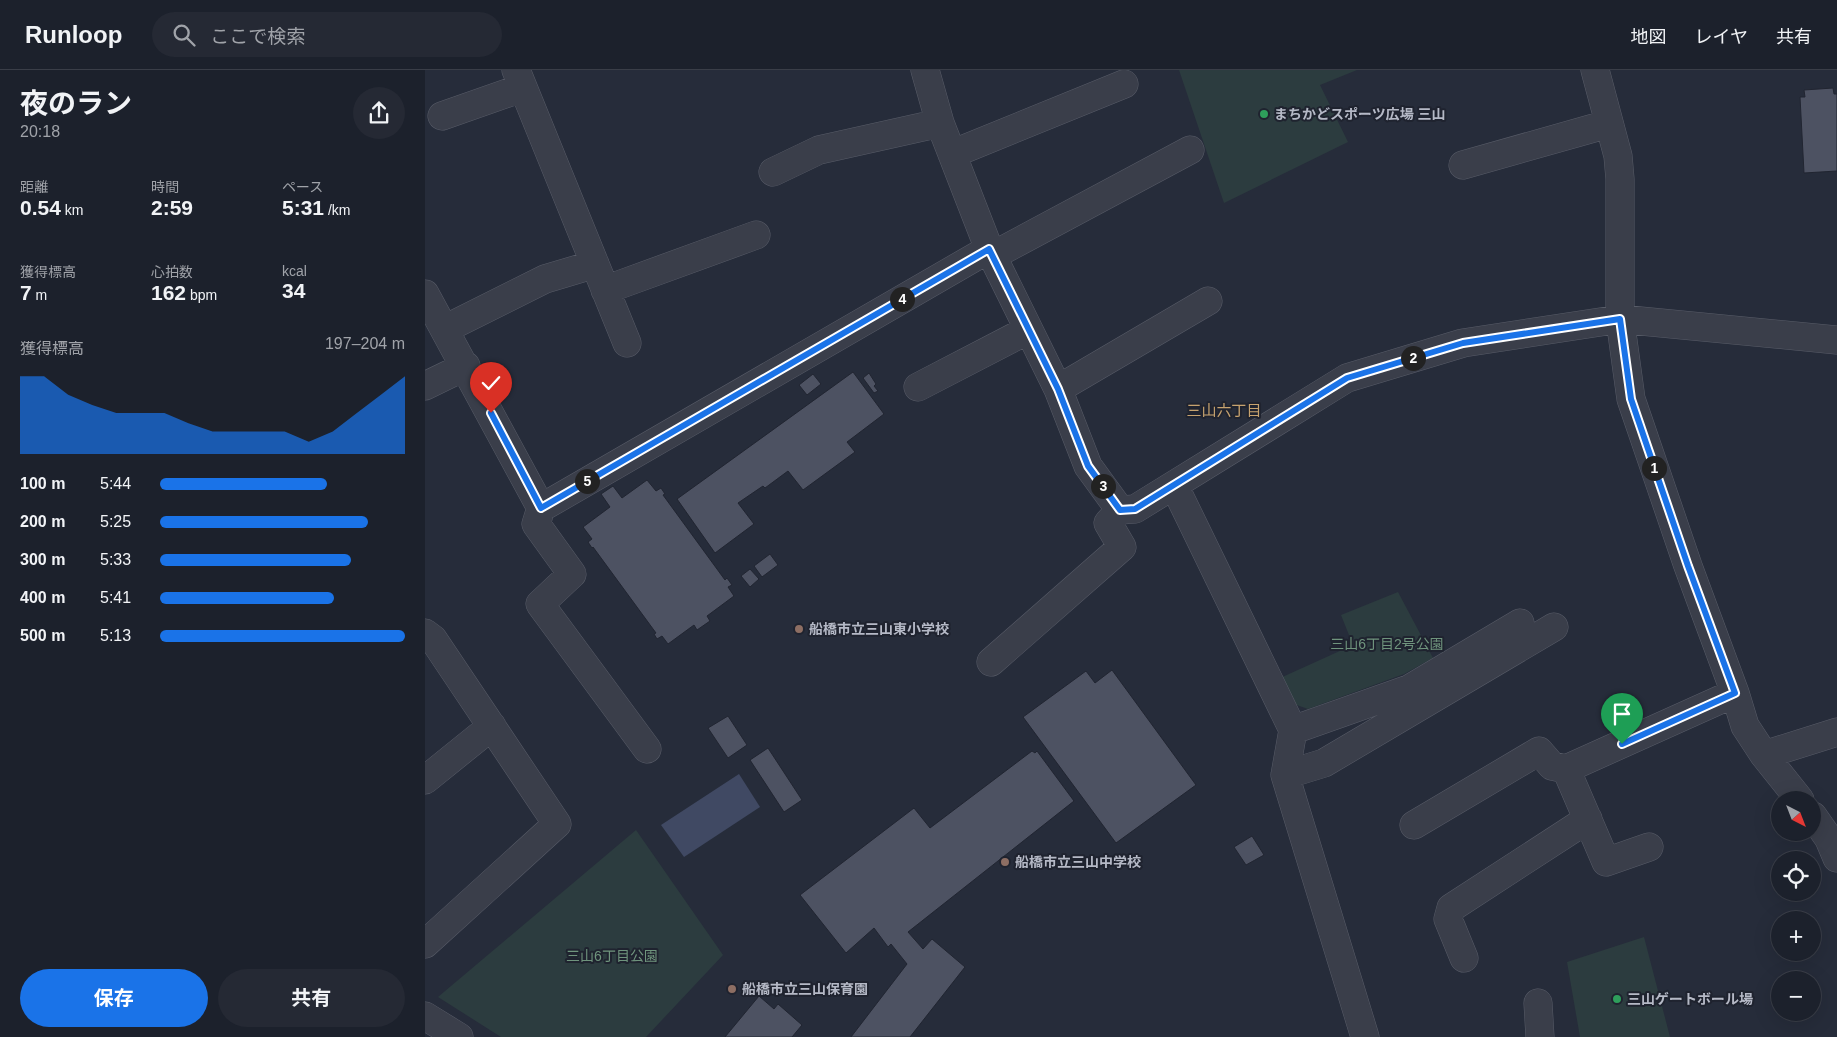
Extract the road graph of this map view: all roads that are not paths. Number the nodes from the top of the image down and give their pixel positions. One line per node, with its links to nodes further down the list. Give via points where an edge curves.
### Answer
1 (925, 70): 6 (street)
2 (1595, 70): 7 (street)
3 (519, 79): 5 (street); 14 (street)
4 (1124, 84): 9 (street)
5 (442, 116)
6 (940, 123): 9 (street); 11 (street, via 819,150)
7 (1608, 124): 10 (street); 18 (street, via 1618,156 1620,179)
8 (1190, 150): 13 (street)
9 (952, 154): 13 (street)
10 (1463, 165)
11 (773, 172)
12 (756, 235): 15 (street)
13 (990, 252): 20 (street); 28 (street)
14 (595, 264): 15 (street); 19 (street, via 545,279)
15 (605, 290): 22 (street)
16 (425, 294): 19 (street)
17 (1208, 301): 26 (street)
18 (1620, 319): 21 (street); 27 (street, via 1463,343 1347,378); 34 (street, via 1631,399)
19 (445, 330): 23 (street)
20 (1028, 330): 25 (street); 26 (street)
21 (1837, 340)
22 (627, 343)
23 (465, 366): 24 (street); 28 (street)
24 (425, 386)
25 (919, 387)
26 (1058, 389): 29 (street, via 1088,466)
27 (1173, 485): 29 (street, via 1135,509); 36 (street)
28 (541, 508): 38 (street, via 536,524 572,574 540,604)
29 (1120, 510): 33 (street, via 1108,523 1122,547)
30 (1520, 623): 36 (street, via 1409,689)
31 (1554, 627): 41 (street, via 1324,763)
32 (425, 633): 35 (street, via 433,639)
33 (991, 662)
34 (1735, 693): 39 (street, via 1745,726); 40 (street)
35 (492, 726): 42 (street); 49 (street, via 557,824)
36 (1293, 730): 41 (street)
37 (1837, 732): 39 (street)
38 (647, 749)
39 (1764, 755): 43 (street)
40 (1566, 769): 44 (street); 45 (street, via 1552,766 1539,751)
41 (1285, 774): 54 (street)
42 (425, 780)
43 (1793, 791)
44 (1588, 819): 47 (street, via 1606,862); 50 (street, via 1451,908 1448,919)
45 (1414, 825)
46 (1821, 828): 48 (street)
47 (1649, 847)
48 (1837, 858)
49 (425, 944)
50 (1464, 958)
51 (1538, 1003): 55 (street)
52 (425, 1016): 53 (street)
53 (459, 1037)
54 (1365, 1037)
55 (1539, 1037)

